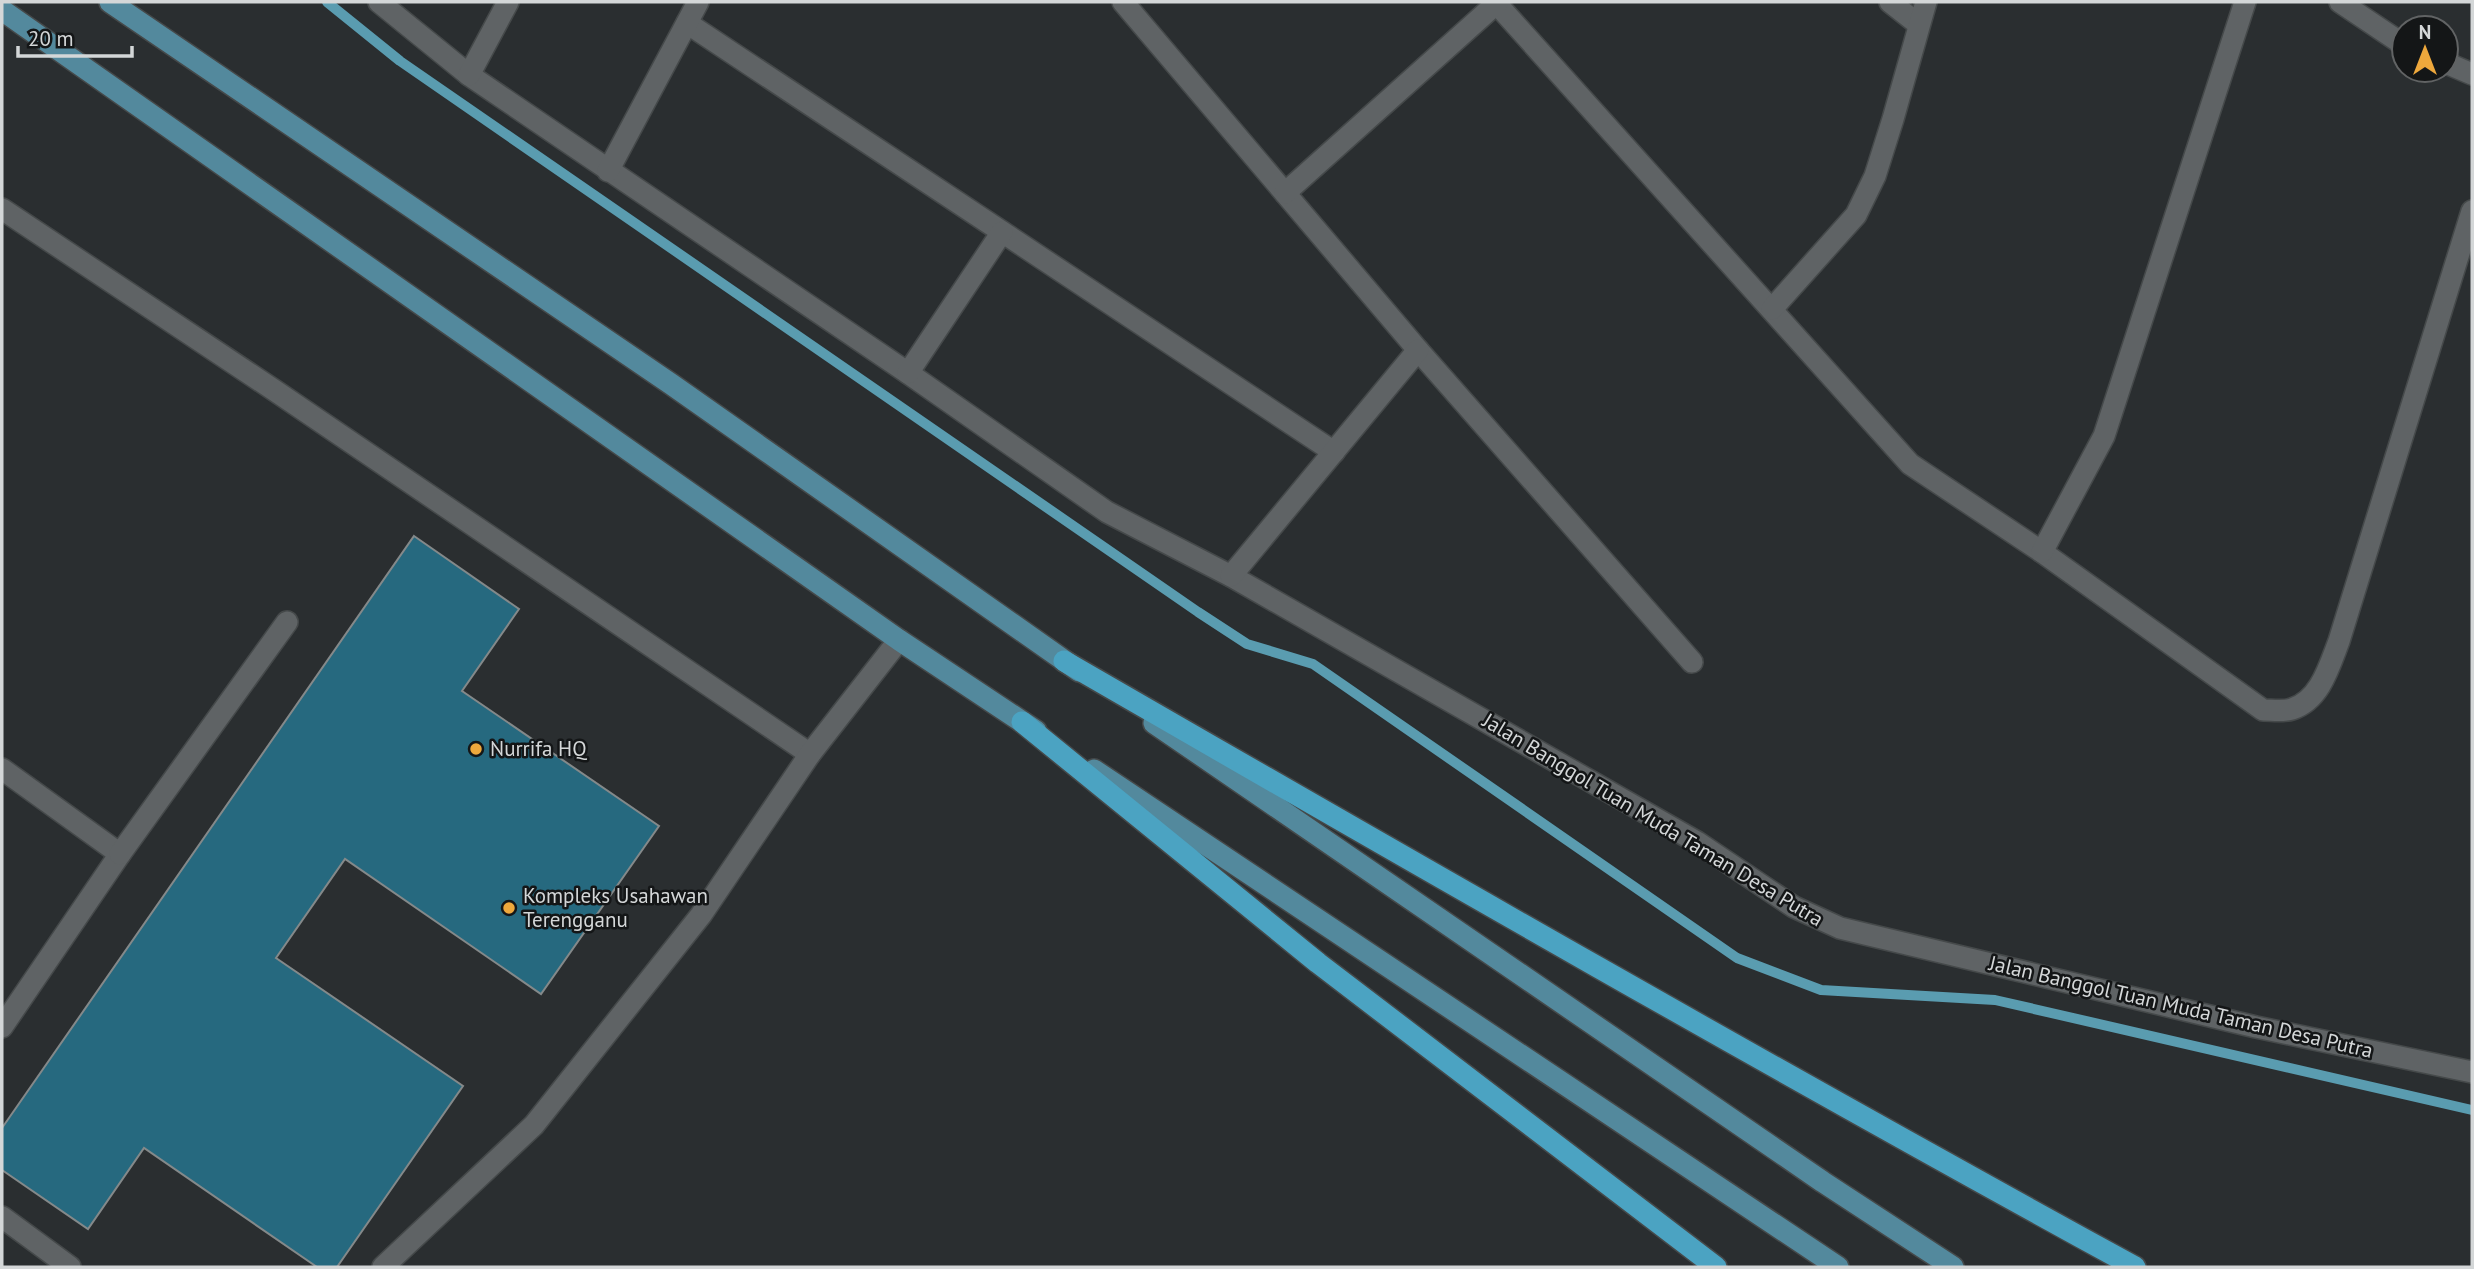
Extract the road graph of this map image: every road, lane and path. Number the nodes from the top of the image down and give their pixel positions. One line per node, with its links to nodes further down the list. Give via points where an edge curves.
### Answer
1 (110, 2): 29 (main road, via 659,376)
2 (379, 2): 15 (street, Jalan Banggol Tuan Muda Taman Desa Putra)
3 (508, 2): 15 (street)
4 (698, 2): 12 (street)
5 (1123, 2): 17 (street)
6 (1890, 2): 13 (street)
7 (1926, 2): 13 (street)
8 (2245, 2): 25 (street, via 2104,436)
9 (2340, 2): 14 (street)
10 (1497, 3): 17 (street); 21 (street)
11 (2, 10): 28 (main road)
12 (687, 23): 16 (street); 20 (street)
13 (1918, 24): 21 (street, via 1875,176 1856,215)
14 (2390, 36)
15 (469, 75): 16 (street, Jalan Banggol Tuan Muda Taman Desa Putra)
16 (608, 172): 23 (street, Jalan Banggol Tuan Muda Taman Desa Putra)
17 (1285, 193): 22 (street)
18 (2, 209): 32 (street)
19 (2472, 211): 25 (street, via 2339,641 2324,680 2307,702 2290,710 2263,710)
20 (1002, 232): 23 (street); 24 (street)
21 (1772, 309): 25 (street, via 1910,464)
22 (1418, 350): 24 (street); 30 (street)
23 (908, 373): 26 (street, Jalan Banggol Tuan Muda Taman Desa Putra, via 1107,512)
24 (1334, 452): 26 (street)
25 (2042, 552)
26 (1231, 576): 36 (street, Jalan Banggol Tuan Muda Taman Desa Putra, via 1697,842 1794,907 1840,928 2256,1027)
27 (287, 622): 34 (street)
28 (899, 640): 31 (main road); 32 (street)
29 (1064, 661): 42 (main road, via 1800,1167); 43 (highway, via 1517,923)
30 (1692, 662)
31 (1022, 722): 40 (highway, via 1318,963); 41 (main road)
32 (810, 754): 39 (street, via 701,915 534,1125)
33 (2, 769): 34 (street)
34 (120, 853): 35 (street)
35 (2, 1027)
36 (2472, 1072)
37 (2, 1217): 38 (street)
38 (70, 1267)
39 (383, 1267)
40 (1716, 1267)
41 (1838, 1267)
42 (1953, 1267)
43 (2135, 1267)

